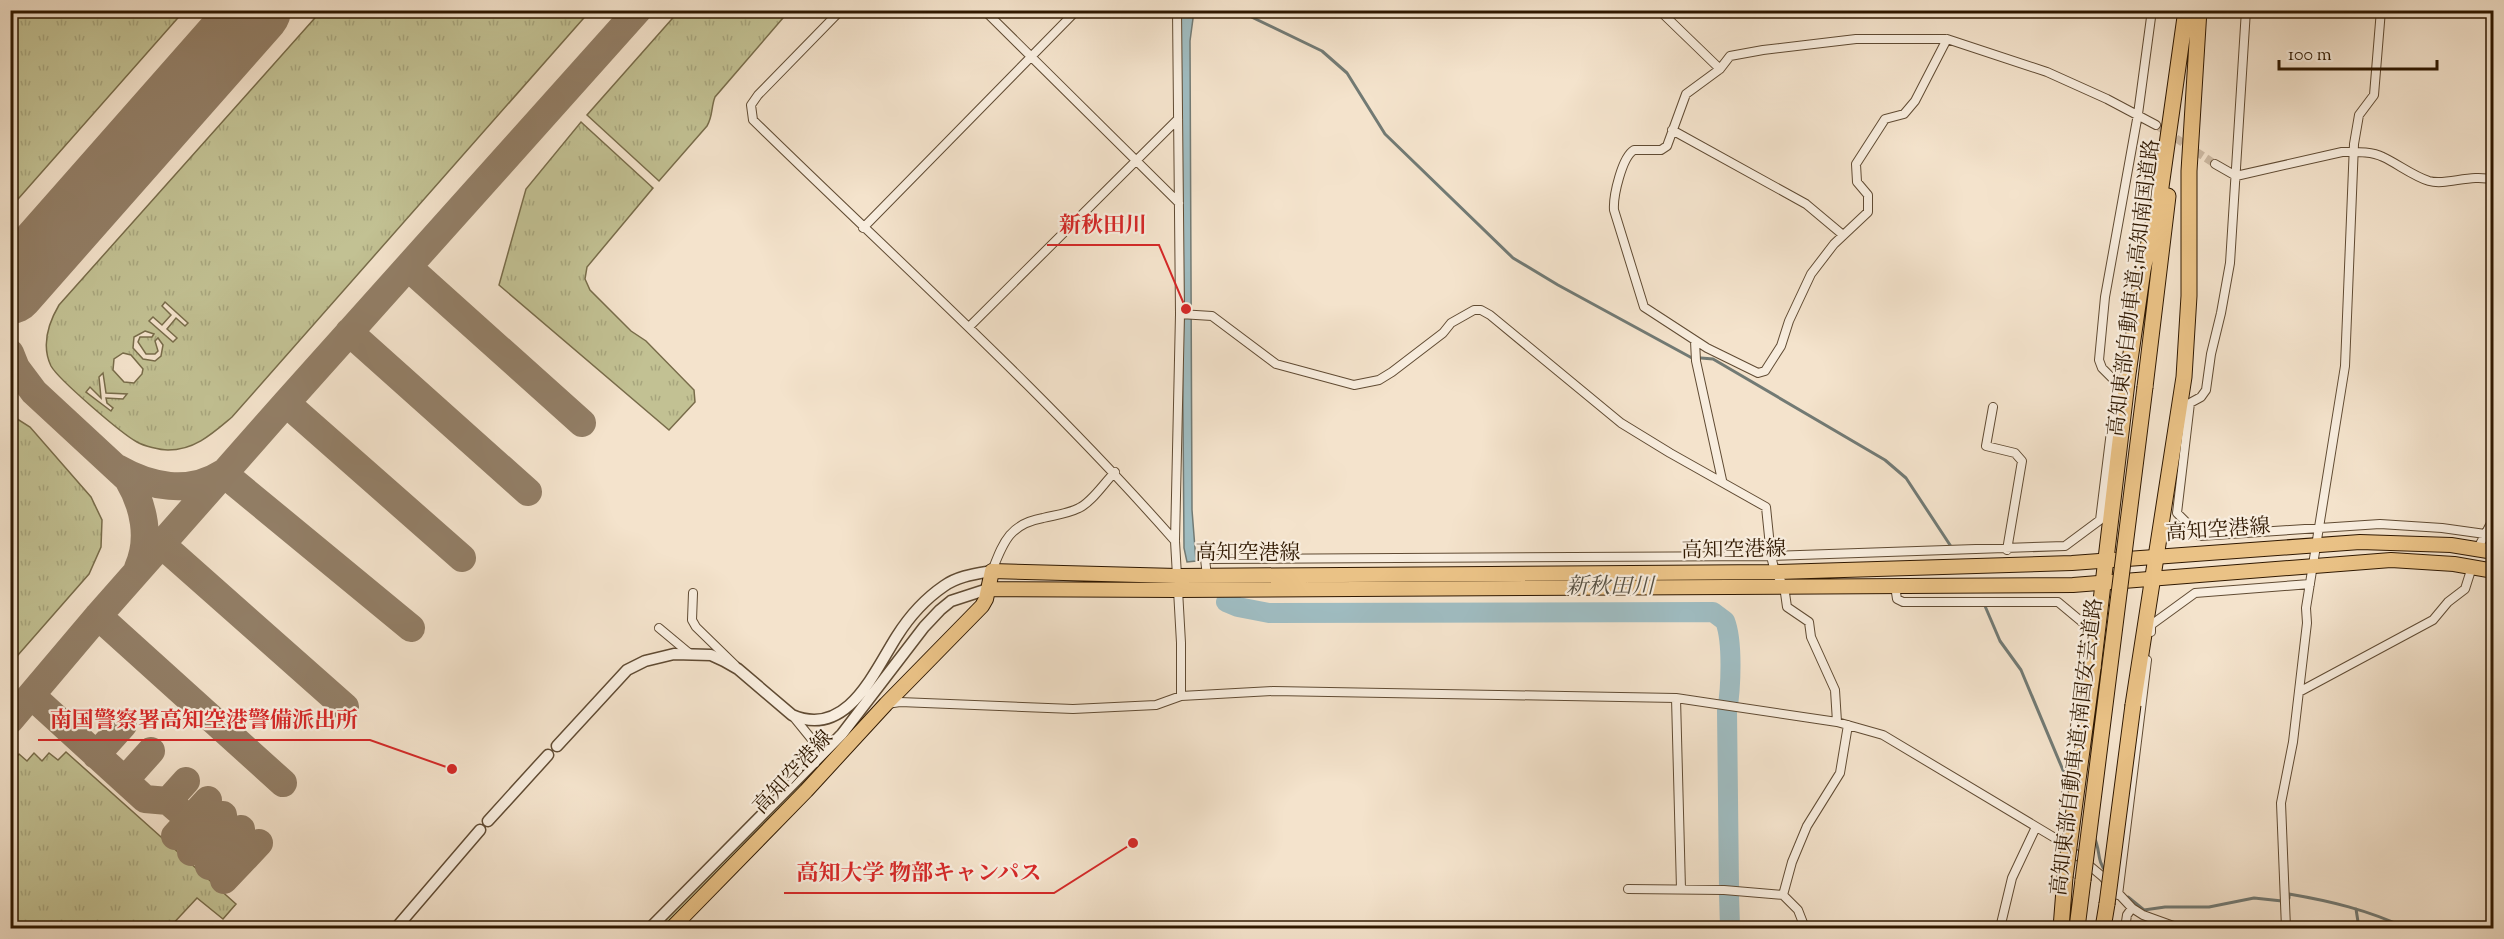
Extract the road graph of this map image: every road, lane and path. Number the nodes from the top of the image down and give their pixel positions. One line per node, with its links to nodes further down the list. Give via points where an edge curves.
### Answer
1 (841, 10): 24 (street, via 758,95 752,105 753,120)
2 (984, 10): 12 (street)
3 (1077, 10): 12 (street)
4 (1178, 10): 15 (street)
5 (1659, 10): 13 (street)
6 (2152, 10): 14 (street)
7 (2188, 10): 42 (highway, via 2161,187 2143,270); 48 (highway, 高知東部自動車道;高知南国道路, bridge)
8 (2199, 10): 41 (highway, via 2189,171 2189,296 2184,377)
9 (2246, 10): 21 (street)
10 (2381, 10): 18 (street, via 2374,95 2360,115)
11 (1947, 39): 13 (street, via 1856,39 1763,50 1730,56); 14 (street, via 2047,72); 25 (street, via 1915,101 1904,114 1886,119 1856,164 1857,182 1869,195 1868,212)
12 (1031, 57): 19 (street); 24 (street)
13 (1720, 69): 17 (street, via 1686,94)
14 (2138, 114): 16 (street); 38 (street, via 2105,297 2099,360 2117,382 2100,520 2065,546)
15 (1178, 119): 19 (street); 23 (street)
16 (2156, 125)
17 (1672, 130): 25 (street, via 1806,204); 28 (street, via 1664,148 1630,152 1615,193 1614,210 1644,308)
18 (2354, 152): 21 (street); 22 (street, via 2383,156 2428,181); 33 (street, via 2345,366)
19 (1136, 160): 23 (street); 27 (street)
20 (2215, 164): 21 (street)
21 (2236, 176): 33 (street, via 2230,263 2206,390 2190,403 2177,513 2200,536)
22 (2493, 180)
23 (1179, 203): 26 (street)
24 (863, 228): 27 (street)
25 (1843, 235): 28 (street, via 1811,274 1781,346 1765,370 1758,373)
26 (1180, 314): 31 (street, via 1212,316 1276,364 1354,385 1379,380 1417,354 1451,323 1481,310 1621,423); 35 (street)
27 (969, 327): 30 (street)
28 (1695, 341): 31 (street)
29 (1993, 408): 38 (street, via 1986,446 2015,453 2022,461)
30 (1115, 472): 35 (street); 46 (street, via 1081,507 1016,528 1003,544)
31 (1722, 480): 40 (street, via 1766,507)
32 (2493, 522): 34 (street)
33 (2318, 527): 34 (street, via 2380,524); 36 (street)
34 (2485, 534): 37 (street)
35 (1176, 541): 51 (street)
36 (2315, 545): 37 (main road, 高知空港線, via 2360,542); 41 (main road, 高知空港線); 43 (street)
37 (2478, 548): 39 (main road, 高知空港線)
38 (2007, 550): 40 (street)
39 (2493, 552)
40 (1772, 556): 47 (street); 49 (street, via 1205,559)
41 (2156, 556): 42 (main road, 高知空港線); 50 (highway)
42 (2105, 561): 47 (main road, 高知空港線); 52 (highway)
43 (2312, 566): 44 (main road, 高知空港線, via 2391,560); 50 (main road, 高知空港線); 53 (street)
44 (2472, 567): 45 (main road, 高知空港線); 61 (street, via 2465,589 2428,623)
45 (2493, 570)
46 (992, 572): 51 (main road, 高知空港線); 56 (main road, 高知空港線); 65 (street, via 958,579 932,596 912,615 870,682 843,711 825,720)
47 (1775, 572): 49 (main road, 高知空港線); 54 (street)
48 (2122, 572): 86 (highway, 高知東部自動車道;南国安芸道路, bridge)
49 (1207, 576): 51 (main road, 高知空港線)
50 (2153, 579): 52 (main road, 高知空港線); 78 (highway, bridge, via 2133,705)
51 (1177, 583): 54 (main road, 高知空港線); 56 (main road, 高知空港線); 62 (street)
52 (2103, 584): 55 (main road, 高知空港線); 85 (highway, bridge)
53 (2310, 584): 61 (street); 78 (street, via 2195,593 2151,625)
54 (1784, 586): 55 (main road, 高知空港線); 66 (street, via 1787,607 1809,622 1811,637 1835,690)
55 (1895, 586): 74 (street, via 1897,600 1903,602 2058,602 2088,627)
56 (988, 589): 64 (main road, 高知空港線, via 982,606); 70 (street, via 951,601 940,610 842,734)
57 (693, 593): 60 (street, via 692,620 696,627)
58 (659, 628): 59 (street)
59 (689, 653): 60 (street, via 711,655); 68 (street, via 660,657 627,670)
60 (738, 669): 65 (street)
61 (2299, 692): 90 (street, via 2281,803)
62 (1181, 696): 63 (street, via 1273,691); 64 (street, via 1156,705 1073,709)
63 (1676, 698): 66 (street); 76 (street)
64 (886, 704): 82 (main road, 高知空港線)
65 (792, 715): 70 (street, via 813,742)
66 (1837, 722): 67 (street)
67 (1848, 725): 72 (street, via 1883,735); 77 (street, via 1840,773 1807,826)
68 (557, 746)
69 (548, 755): 71 (street)
70 (814, 763): 81 (street)
71 (488, 821)
72 (2036, 827): 74 (street); 84 (street, via 2012,878)
73 (480, 830): 80 (street)
74 (2060, 841): 78 (street, via 2103,877)
75 (1628, 889): 76 (street)
76 (1682, 889): 77 (street)
77 (1784, 895): 83 (street, via 1798,910)
78 (2112, 899): 79 (street); 87 (highway)
79 (2132, 908): 88 (street); 89 (street)
80 (396, 928)
81 (650, 928)
82 (672, 928)
83 (1805, 928)
84 (2000, 928)
85 (2061, 928)
86 (2077, 928)
87 (2103, 928)
88 (2125, 928)
89 (2180, 928)
90 (2286, 928)

